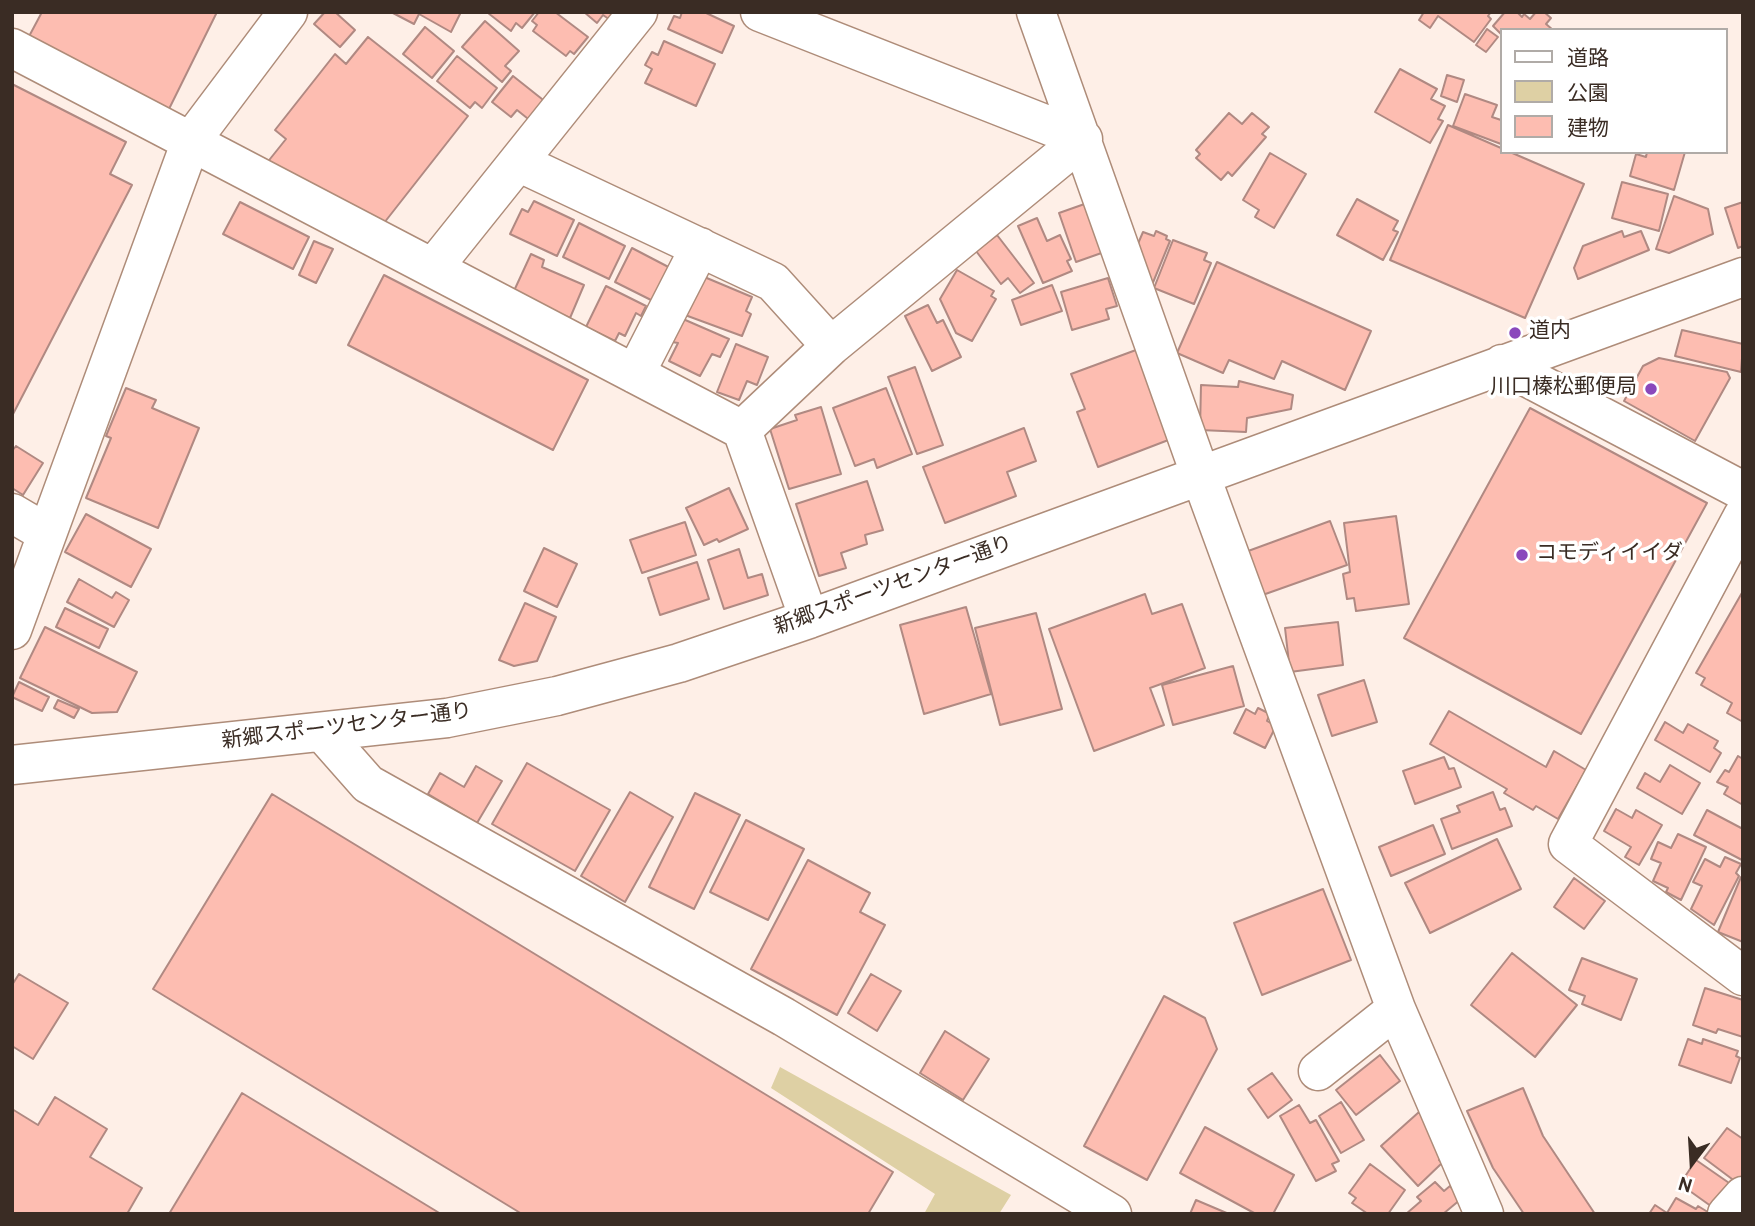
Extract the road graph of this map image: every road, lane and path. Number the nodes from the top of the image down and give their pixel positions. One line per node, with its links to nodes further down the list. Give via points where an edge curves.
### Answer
1 (288, 12): 7 (street)
2 (638, 12): 8 (street)
3 (760, 12): 6 (street)
4 (1036, 12): 6 (street)
5 (12, 48): 7 (street)
6 (1083, 139): 12 (street); 16 (street)
7 (191, 141): 10 (street); 20 (street)
8 (519, 162): 9 (street); 10 (street)
9 (700, 247): 12 (street, via 773,282); 14 (street)
10 (433, 268): 14 (street)
11 (1743, 277): 13 (street, 新郷スポーツセンター通り)
12 (831, 346): 15 (street)
13 (1502, 364): 16 (street, 新郷スポーツセンター通り); 17 (street)
14 (635, 374): 15 (street)
15 (742, 430): 21 (street)
16 (1200, 474): 21 (street, 新郷スポーツセンター通り); 26 (street)
17 (1743, 491)
18 (12, 513): 20 (street)
19 (1743, 516): 25 (street, via 1567,844)
20 (46, 533): 22 (street)
21 (809, 618): 23 (street, 新郷スポーツセンター通り, via 680,663 557,696 447,718)
22 (12, 630)
23 (323, 733): 24 (street, 新郷スポーツセンター通り); 29 (street, via 369,784 784,1017)
24 (12, 765)
25 (1743, 976)
26 (1396, 1009): 27 (street); 30 (street)
27 (1318, 1072)
28 (1743, 1196): 31 (street)
29 (1094, 1209)
30 (1485, 1214)
31 (1727, 1214)

